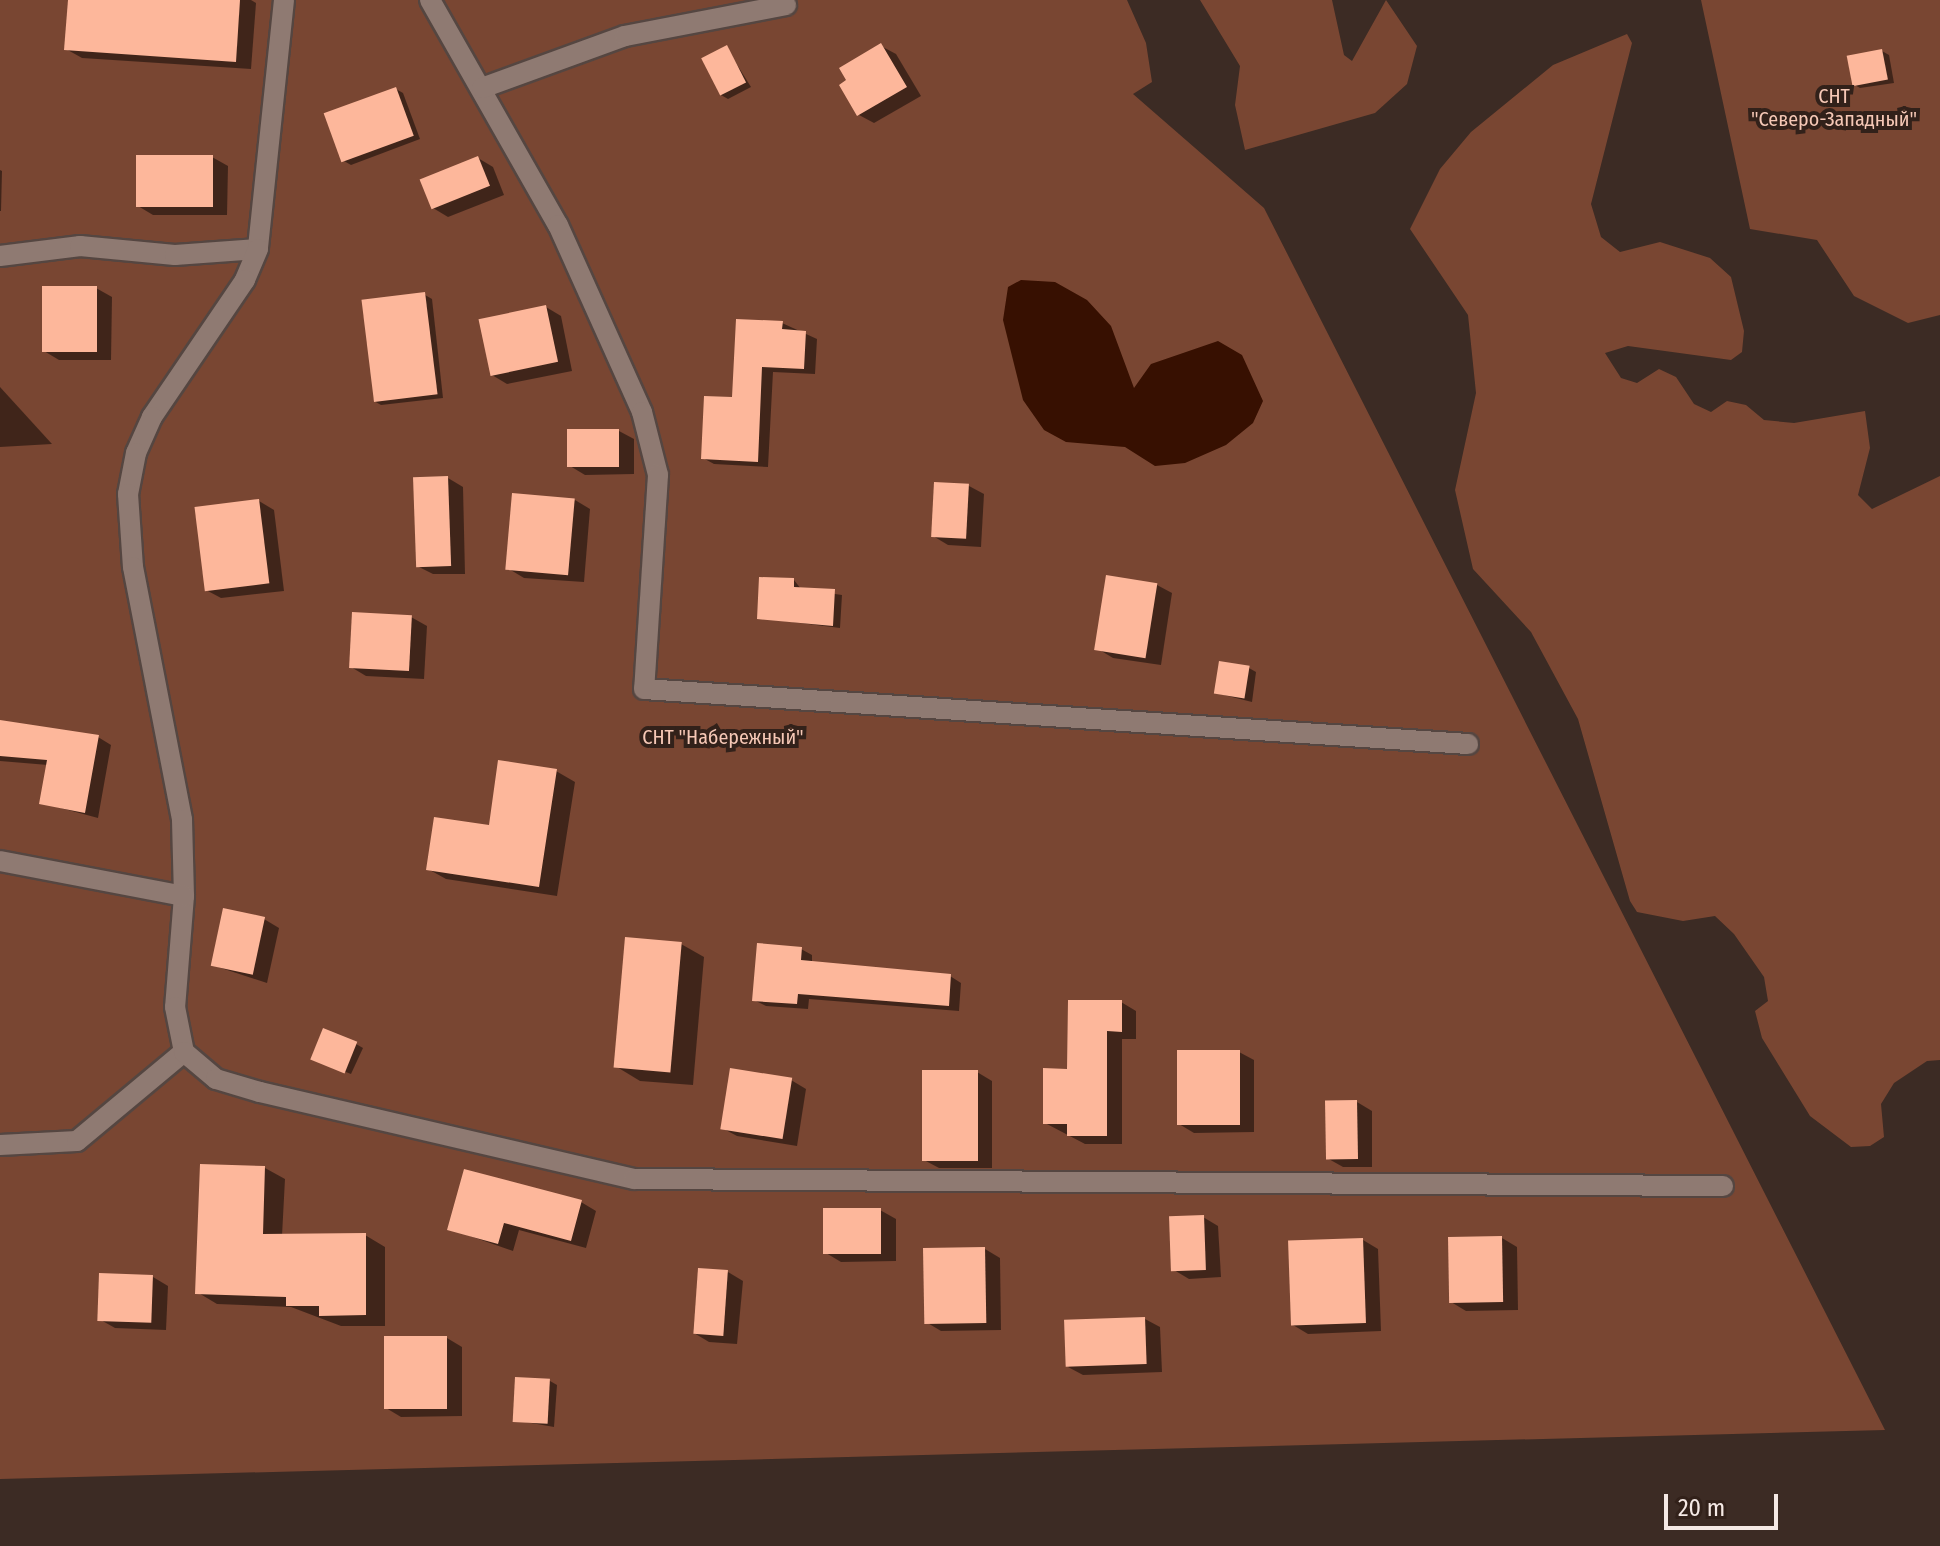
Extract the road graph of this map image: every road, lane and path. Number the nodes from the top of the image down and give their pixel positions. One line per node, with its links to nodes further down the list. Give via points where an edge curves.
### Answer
1 (284, 0): 5 (street)
2 (430, 0): 4 (street)
3 (786, 5): 4 (street, via 625,36)
4 (482, 88): 7 (street, via 558,225 642,412 658,475 644,689)
5 (258, 249): 6 (street, via 175,255 80,246); 9 (street, via 245,280 152,417 136,453 128,494 133,567 182,820)
6 (0, 256)
7 (1468, 744)
8 (0, 861): 9 (street)
9 (184, 896): 10 (street, via 175,1007)
10 (184, 1052): 11 (street, via 77,1141); 12 (street, via 216,1079 260,1092 634,1179)
11 (0, 1145)
12 (1723, 1186)

